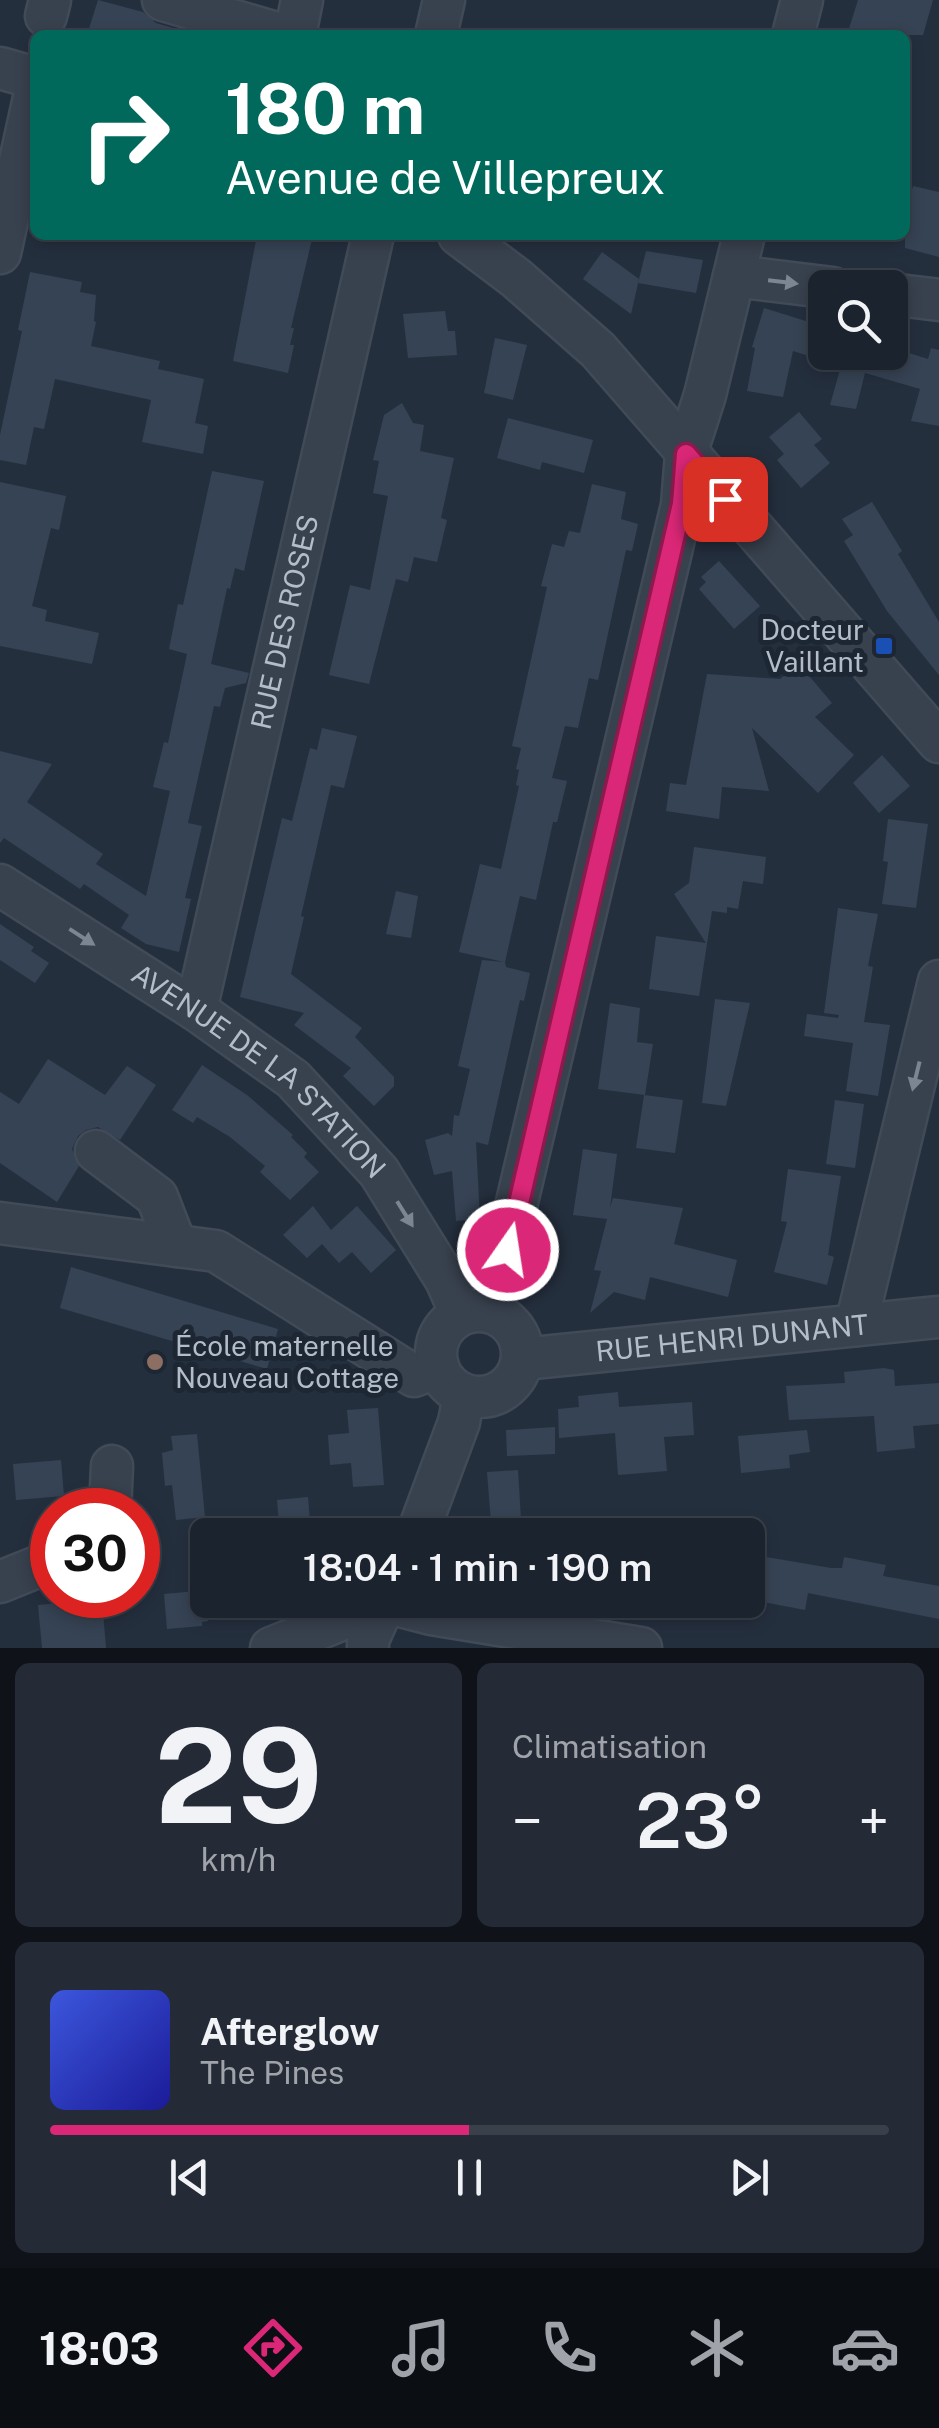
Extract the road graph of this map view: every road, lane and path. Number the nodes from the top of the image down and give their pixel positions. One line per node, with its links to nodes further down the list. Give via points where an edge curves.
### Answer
1 (163, 0): 5 (street)
2 (302, 0): 6 (street)
3 (444, 0): 7 (street)
4 (802, 0): 8 (street)
5 (266, 30)
6 (295, 30)
7 (437, 30)
8 (794, 30)
9 (0, 68): 10 (street)
10 (28, 93): 14 (street)
11 (372, 240): 23 (street, RUE DES ROSES)
12 (466, 240): 19 (street, via 598,350)
13 (743, 240): 15 (street)
14 (0, 253)
15 (734, 276): 16 (street, one-way to 16); 19 (street)
16 (808, 285)
17 (908, 296): 18 (street)
18 (939, 300)
19 (686, 454): 20 (street); 27 (street, via 677,524)
20 (939, 742)
21 (0, 885): 23 (street, AVENUE DE LA STATION, one-way to 23)
22 (939, 981): 29 (street, one-way to 29)
23 (196, 1010): 27 (street, AVENUE DE LA STATION, one-way to 27, via 293,1080 379,1172 446,1280)
24 (96, 1151): 26 (street, via 157,1198)
25 (0, 1224): 26 (street)
26 (176, 1246): 31 (street, via 216,1251 414,1376)
27 (476, 1313): 30 (street, via 512,1324); 31 (street, via 442,1330 436,1355)
28 (939, 1317): 29 (street, RUE HENRI DUNANT)
29 (856, 1325): 30 (street, RUE HENRI DUNANT)
30 (523, 1359): 31 (street, via 512,1382 490,1396)
31 (451, 1381): 34 (street, via 459,1422)
32 (112, 1466): 33 (street)
33 (111, 1488)
34 (423, 1518)
35 (30, 1570): 36 (street)
36 (0, 1582)
37 (344, 1618): 40 (street)
38 (378, 1618): 41 (street)
39 (456, 1618): 42 (street)
40 (271, 1648)
41 (368, 1648)
42 (640, 1648)

